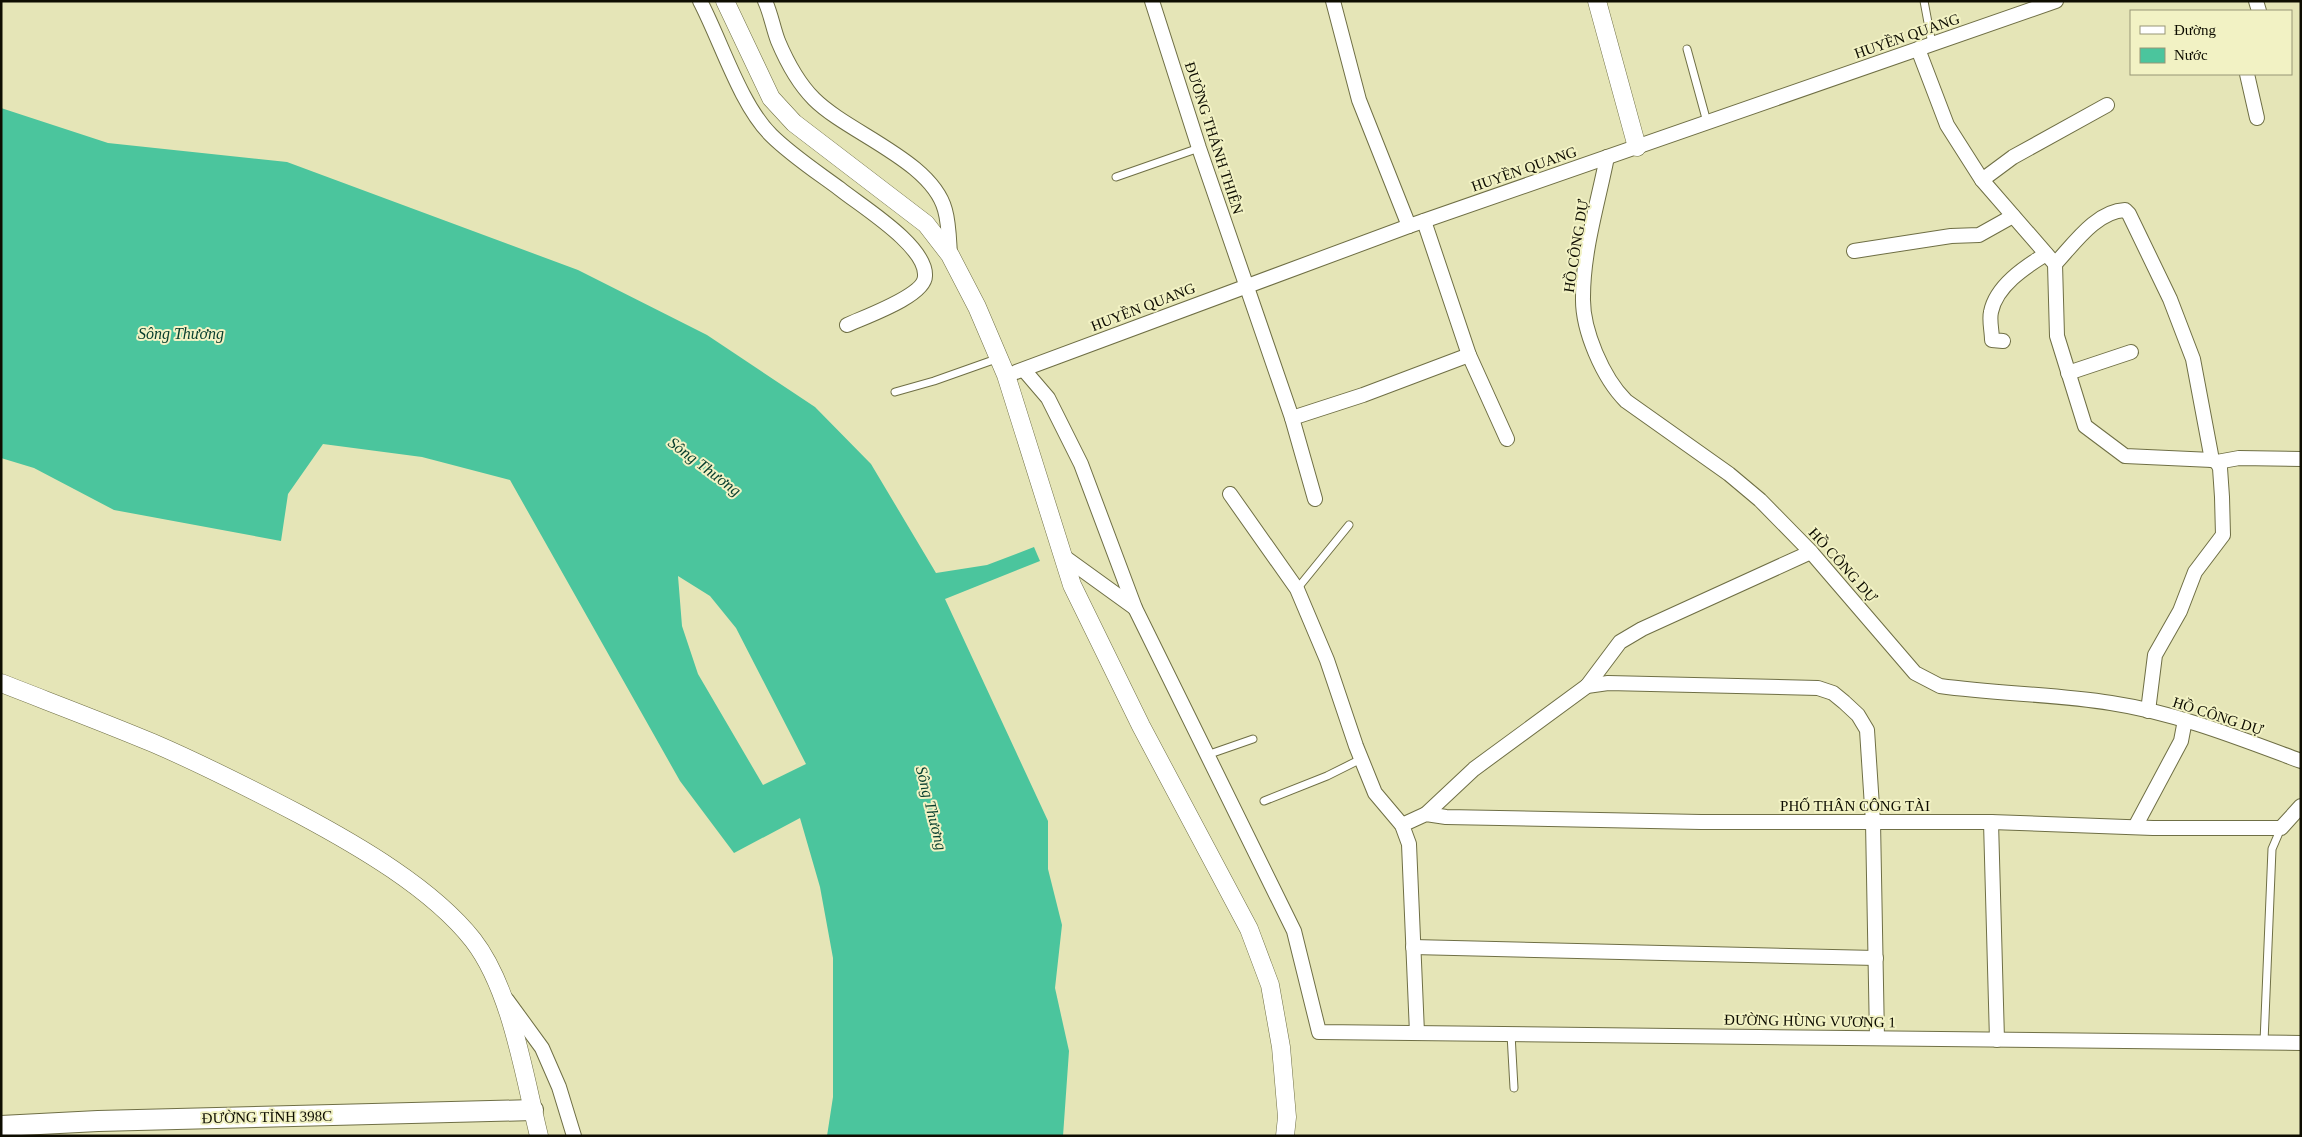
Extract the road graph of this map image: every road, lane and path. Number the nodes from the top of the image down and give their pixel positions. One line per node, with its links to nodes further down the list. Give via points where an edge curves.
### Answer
1 (700, 1): 29 (street, via 752,107 770,134 894,229 923,266 926,277 912,295)
2 (726, 1): 26 (street, via 780,110 926,224)
3 (765, 1): 26 (street, via 778,42 813,98 831,114 875,140 915,170 936,191 945,209)
4 (1152, 1): 17 (street, ĐƯỜNG THÁNH THIÊN)
5 (1333, 1): 23 (street, via 1359,100)
6 (1597, 1): 16 (street)
7 (1924, 1): 9 (lane)
8 (2056, 1): 9 (street, HUYỀN QUANG)
9 (1932, 44): 11 (street, HUYỀN QUANG)
10 (1687, 49): 15 (lane)
11 (1918, 49): 15 (street, HUYỀN QUANG); 20 (street, via 1947,125)
12 (2247, 75): 14 (street)
13 (2107, 105): 20 (street, via 2013,157)
14 (2257, 118)
15 (1707, 122): 16 (street, HUYỀN QUANG)
16 (1637, 147): 18 (street, HUYỀN QUANG)
17 (1199, 148): 19 (lane); 28 (street, ĐƯỜNG THÁNH THIÊN)
18 (1607, 157): 22 (street, HUYỀN QUANG); 45 (street, HỒ CÔNG DỰ, via 1589,245 1583,298 1591,342 1613,389 1729,474 1760,500)
19 (1116, 177)
20 (1982, 180): 21 (street)
21 (2013, 216): 24 (street, via 1979,234); 25 (street)
22 (1424, 221): 23 (street, HUYỀN QUANG); 32 (street)
23 (1409, 226): 28 (street, HUYỀN QUANG)
24 (1854, 251)
25 (2046, 254): 27 (street); 30 (street, via 2024,268 1998,295 1991,312 1992,340)
26 (950, 255): 33 (street)
27 (2055, 264): 35 (street, via 2057,336); 41 (street, via 2103,217 2125,210 2129,214 2170,299 2193,359)
28 (1246, 285): 34 (street, HUYỀN QUANG); 38 (street, ĐƯỜNG THÁNH THIÊN)
29 (847, 325)
30 (2003, 341)
31 (2132, 352): 35 (street)
32 (1470, 355): 38 (street); 39 (street)
33 (999, 358): 36 (street); 37 (lane)
34 (1024, 370): 36 (street, HUYỀN QUANG); 48 (street, via 1048,398 1081,464)
35 (2068, 373): 41 (street, via 2085,426 2125,456)
36 (1006, 375): 46 (street)
37 (895, 392)
38 (1292, 418): 43 (street, ĐƯỜNG THÁNH THIÊN)
39 (1508, 439)
40 (2301, 459): 41 (street)
41 (2214, 461): 51 (street, via 2220,468 2223,535 2196,572 2180,611 2155,655)
42 (1230, 494): 47 (street)
43 (1315, 499)
44 (1349, 526): 47 (lane)
45 (1811, 552): 50 (street, via 1620,642); 51 (street, HỒ CÔNG DỰ, via 1915,672 1940,686 2111,703)
46 (1063, 556): 48 (street); 79 (street, via 1072,585 1095,635 1236,904 1263,966 1270,985 1281,1047 1286,1117)
47 (1297, 589): 55 (street, via 1327,660)
48 (1135, 608): 54 (street)
49 (1, 683): 67 (street, via 153,744 344,838 397,872 451,917 473,941)
50 (1587, 686): 59 (street, via 1474,769); 60 (street, via 1608,683 1818,688 1833,693 1858,715 1867,730)
51 (2148, 711): 52 (street, HỒ CÔNG DỰ)
52 (2185, 720): 56 (street, HỒ CÔNG DỰ); 63 (street, via 2181,741)
53 (1253, 739): 54 (lane)
54 (1207, 756): 68 (street, ĐƯỜNG HÙNG VƯƠNG 1, via 1294,931 1319,1032)
55 (1361, 759): 57 (lane); 62 (street, via 1375,793)
56 (2301, 761)
57 (1264, 800)
58 (2301, 806): 64 (street)
59 (1426, 814): 60 (street, PHỐ THÂN CÔNG TÀI, via 1485,818); 62 (street)
60 (1874, 822): 61 (street, PHỐ THÂN CÔNG TÀI); 66 (street)
61 (1991, 822): 63 (street, PHỐ THÂN CÔNG TÀI); 71 (street)
62 (1402, 826): 65 (street, via 1409,844)
63 (2136, 828): 64 (street, PHỐ THÂN CÔNG TÀI)
64 (2281, 828): 72 (lane, via 2272,850)
65 (1413, 947): 66 (street); 68 (street)
66 (1876, 958): 70 (street)
67 (503, 994): 75 (street); 78 (street, via 542,1048 559,1087)
68 (1416, 1033): 69 (street, ĐƯỜNG HÙNG VƯƠNG 1)
69 (1511, 1034): 70 (street, ĐƯỜNG HÙNG VƯƠNG 1); 74 (lane)
70 (1877, 1038): 71 (street, ĐƯỜNG HÙNG VƯƠNG 1)
71 (1997, 1040): 72 (street, ĐƯỜNG HÙNG VƯƠNG 1)
72 (2264, 1042): 73 (street, ĐƯỜNG HÙNG VƯƠNG 1)
73 (2301, 1043)
74 (1514, 1088)
75 (533, 1110): 76 (main road, ĐƯỜNG TỈNH 398C); 77 (street)
76 (1, 1126)
77 (539, 1136)
78 (574, 1136)
79 (1284, 1136)

